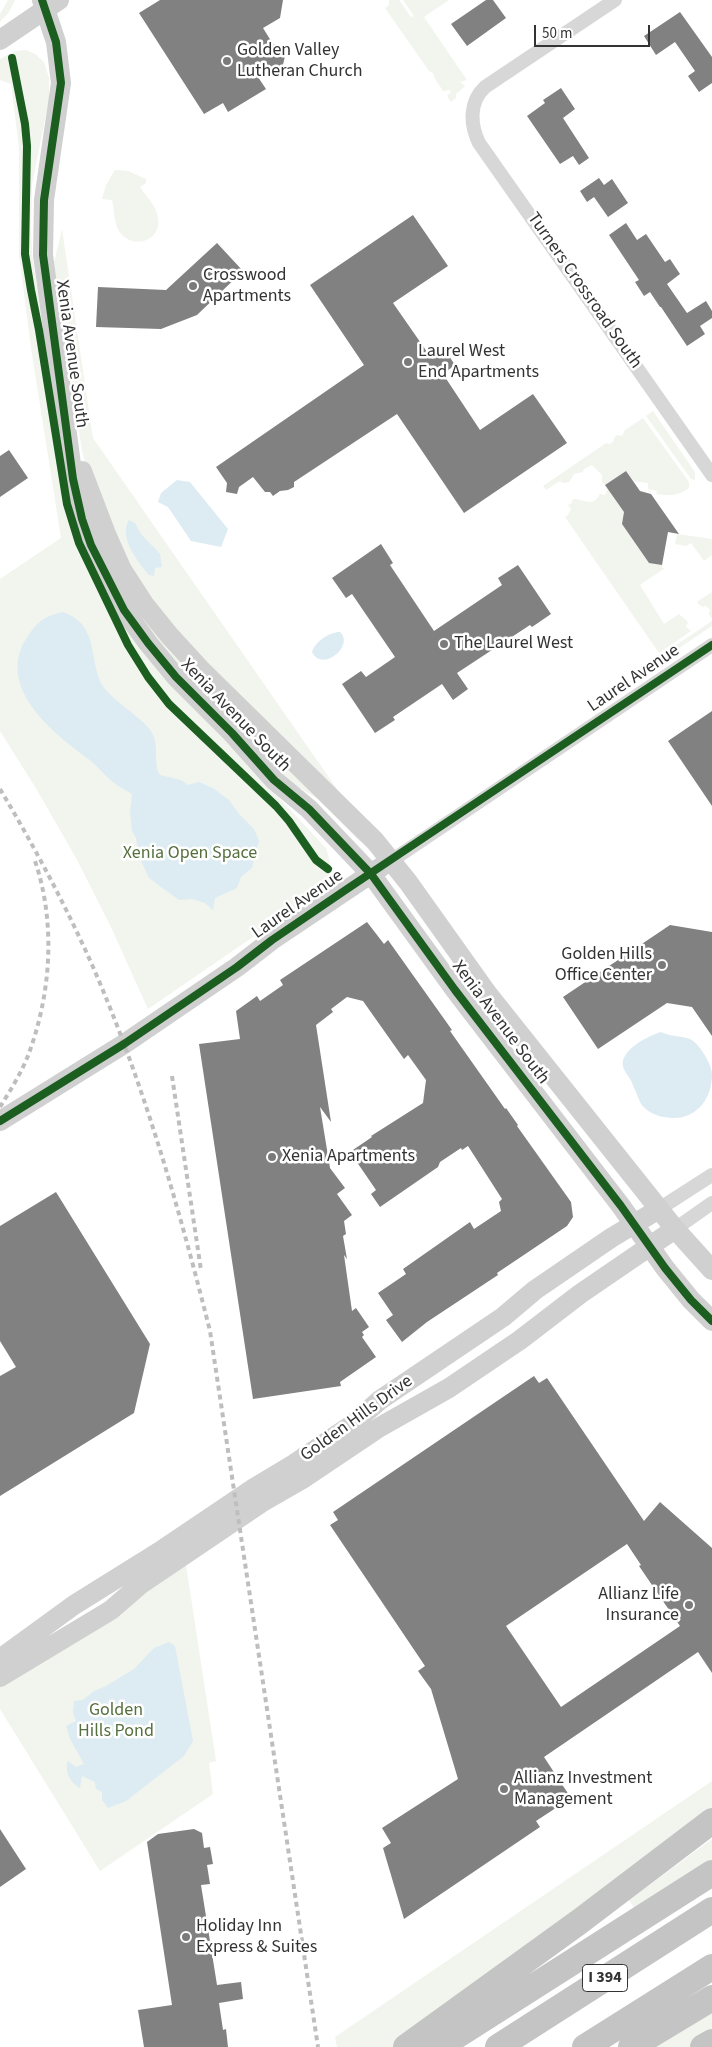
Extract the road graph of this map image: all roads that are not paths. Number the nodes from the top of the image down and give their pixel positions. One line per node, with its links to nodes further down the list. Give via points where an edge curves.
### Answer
1 (615, 0): 5 (street, Turners Crossroad South, via 478,93 472,120 474,132)
2 (49, 3): 3 (street); 4 (street, Xenia Avenue South, via 60,68 59,102 48,167 43,227 46,277)
3 (0, 40)
4 (60, 380): 7 (street, Xenia Avenue South, via 85,480 122,570 144,604 202,672 375,841); 8 (street, Xenia Avenue South, via 73,479 82,519 94,552 124,610 176,677 274,780 309,809)
5 (712, 475)
6 (712, 645): 7 (street, Laurel Avenue)
7 (391, 861): 8 (street, Laurel Avenue); 12 (street, Xenia Avenue South, via 487,994)
8 (371, 874): 9 (street, Laurel Avenue, via 124,1044); 13 (street, Xenia Avenue South, via 455,990)
9 (0, 1122)
10 (712, 1174): 12 (street, Golden Hills Drive)
11 (712, 1204): 14 (street, Golden Hills Drive)
12 (659, 1208): 13 (street, Golden Hills Drive); 14 (street, Xenia Avenue South)
13 (634, 1224): 15 (street, Xenia Avenue South); 18 (street, Golden Hills Drive, via 380,1400 350,1426 74,1605)
14 (676, 1228): 15 (street, Golden Hills Drive); 16 (street, Xenia Avenue South)
15 (650, 1246): 17 (street, Xenia Avenue South, via 690,1300); 19 (street, Golden Hills Drive, via 449,1388 380,1427 264,1501 141,1584 111,1610)
16 (712, 1270)
17 (712, 1321)
18 (0, 1659)
19 (0, 1677)
20 (712, 1821): 26 (highway)
21 (712, 1874): 27 (highway)
22 (712, 1910): 28 (highway, I 394)
23 (712, 1967): 29 (highway, I 394)
24 (712, 1998): 30 (highway)
25 (712, 2042): 31 (highway)
26 (406, 2047)
27 (439, 2047)
28 (498, 2047)
29 (584, 2047)
30 (631, 2047)
31 (703, 2047)

